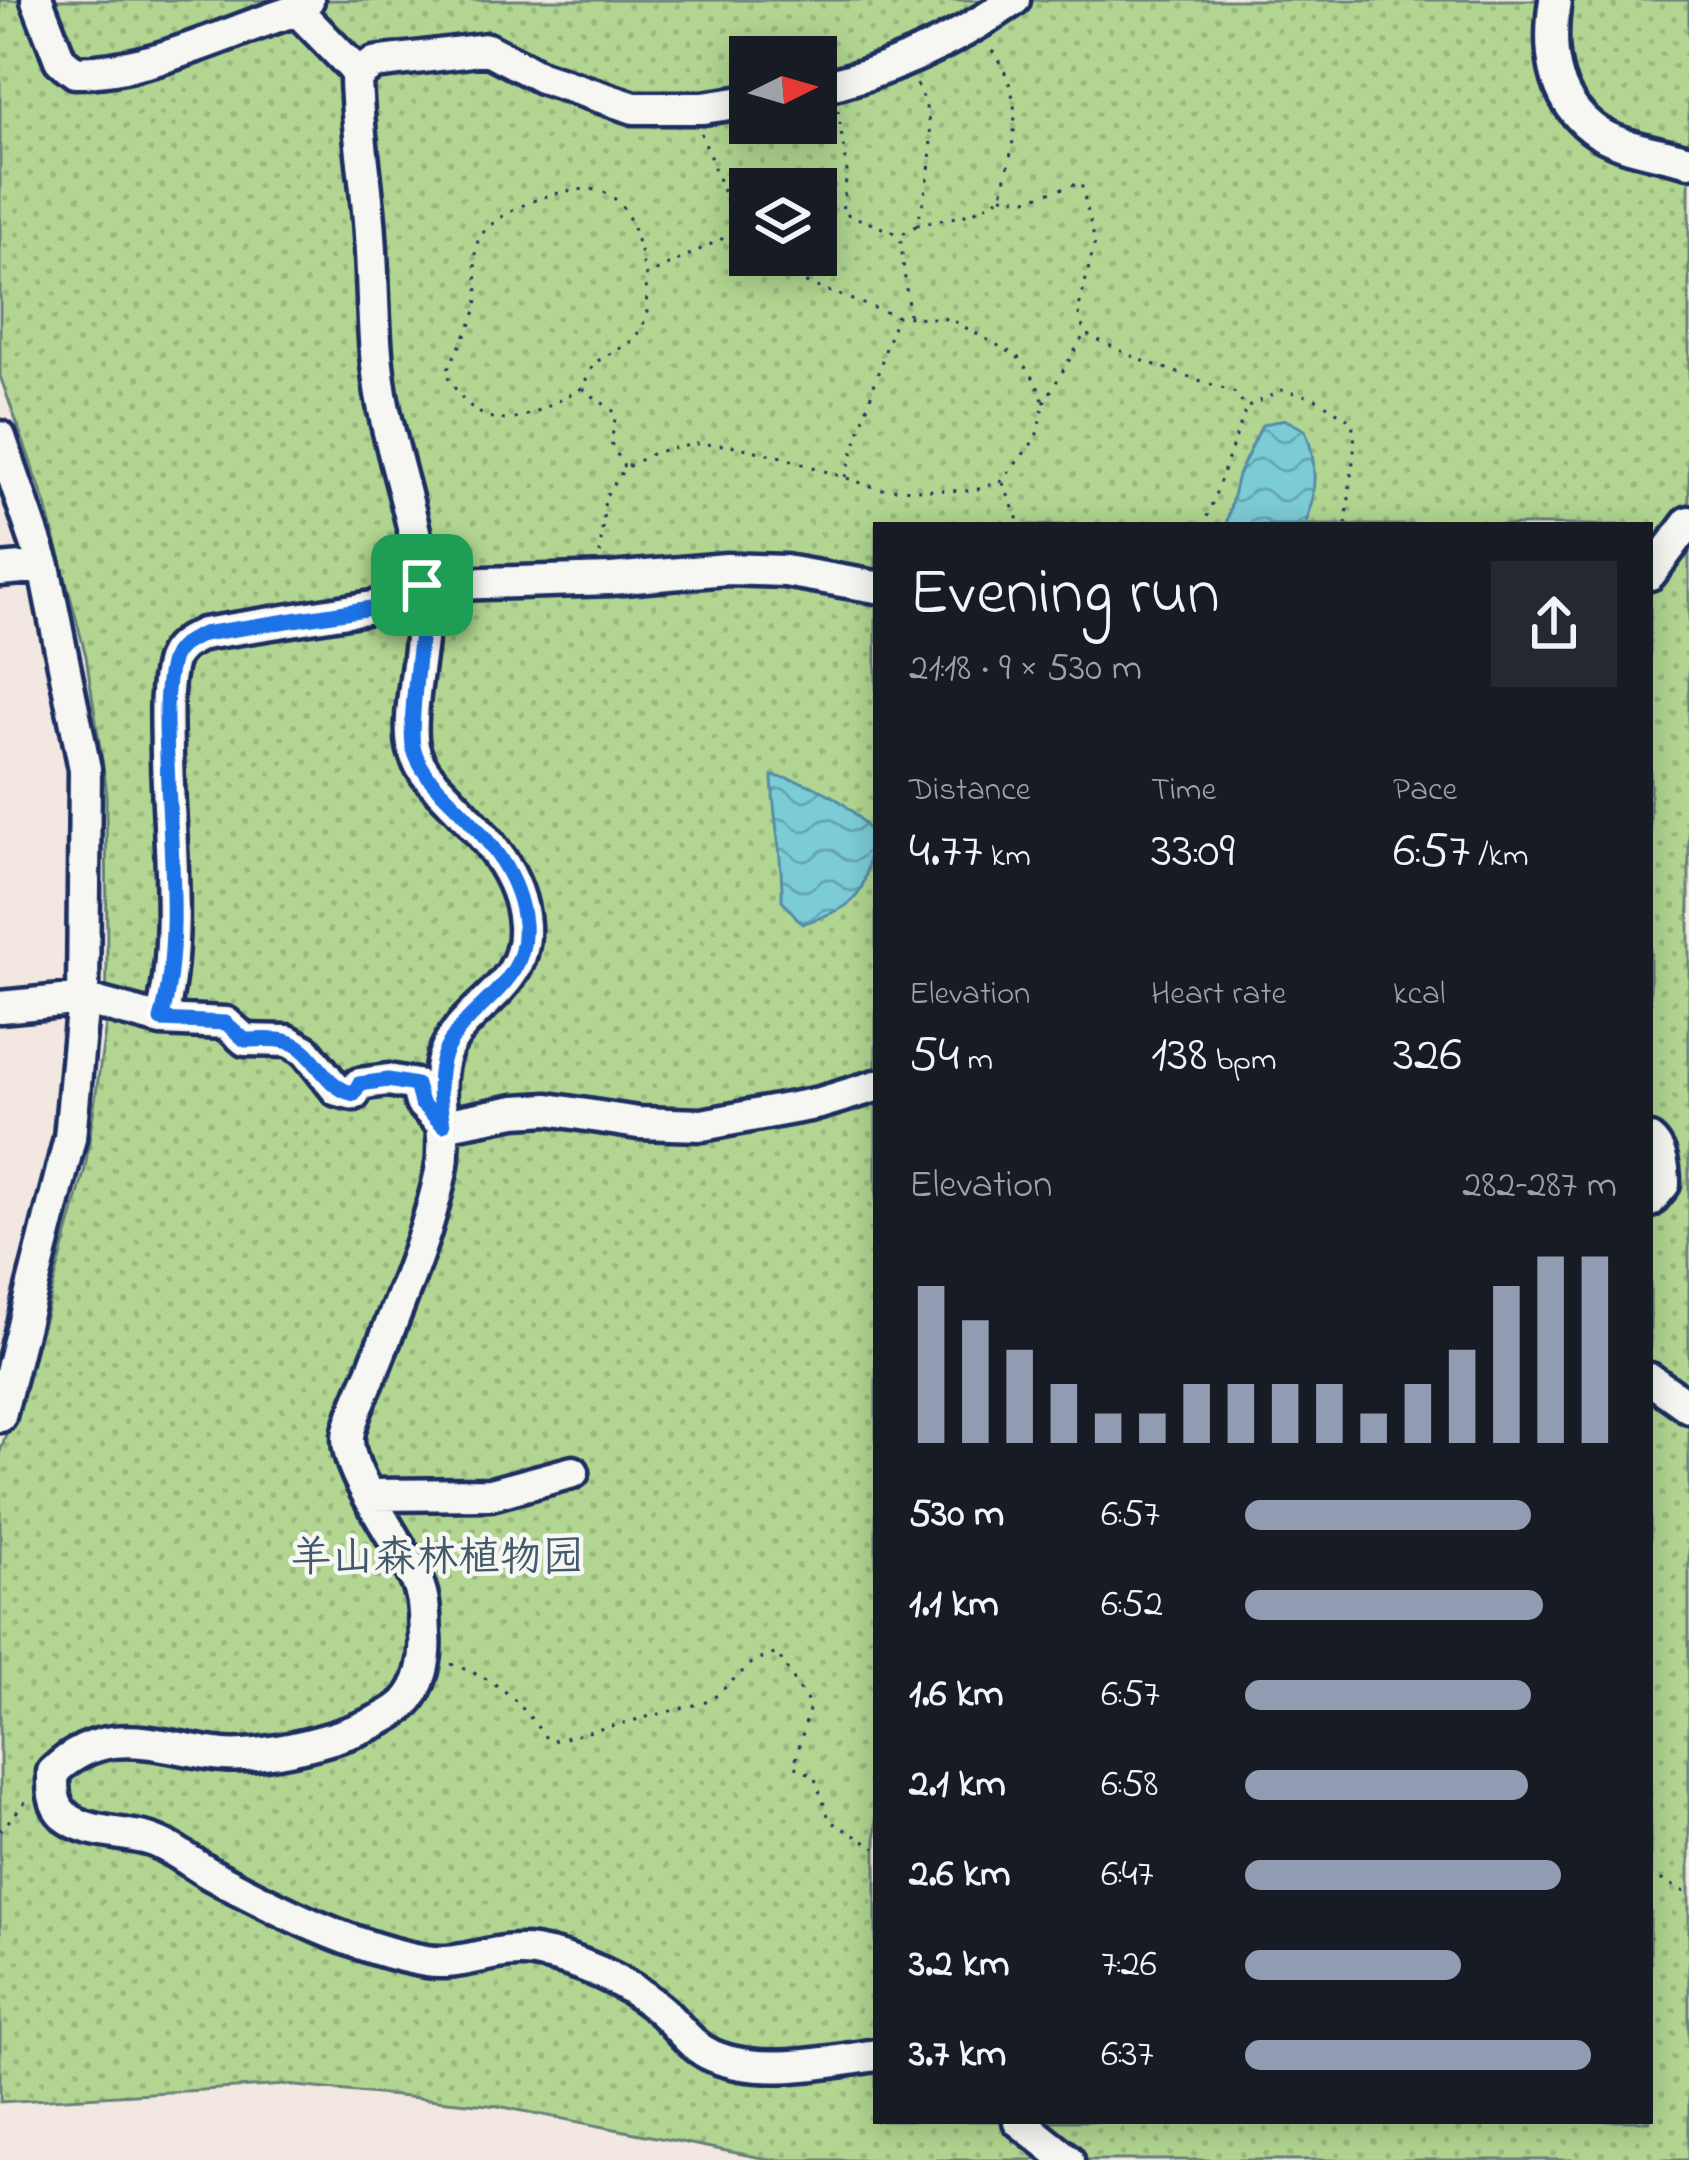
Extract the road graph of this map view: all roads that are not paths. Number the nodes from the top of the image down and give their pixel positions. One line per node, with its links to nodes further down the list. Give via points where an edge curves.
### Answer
1 (38, 0): 4 (street, via 60,60 75,72 176,53)
2 (1014, 0): 6 (street, via 906,62)
3 (1555, 0): 8 (street, via 1553,70 1568,101 1592,129)
4 (303, 5): 5 (street)
5 (359, 74): 7 (street, via 374,63 487,49 634,108); 14 (street, via 382,403)
6 (837, 82)
7 (729, 104)
8 (1689, 161)
9 (0, 437): 11 (street)
10 (1689, 522): 13 (street)
11 (44, 566): 12 (street); 16 (street, via 85,769)
12 (0, 570)
13 (1653, 570)
14 (422, 585): 15 (street, via 728,569); 18 (street, via 410,602 203,634 171,661 171,937); 20 (street, via 411,744 424,775 518,886 525,928 518,969 445,1053)
15 (873, 586)
16 (82, 999): 17 (street); 18 (street); 26 (street, via 70,1138)
17 (0, 1007)
18 (161, 1020): 20 (street, via 226,1023 245,1040 288,1041 337,1090 354,1094 359,1084 406,1081)
19 (873, 1087): 20 (street, via 702,1126 548,1109)
20 (443, 1125): 28 (street, via 441,1172 416,1257 347,1437)
21 (1653, 1142): 22 (street)
22 (1676, 1168): 23 (street)
23 (1653, 1197)
24 (1653, 1381): 25 (street)
25 (1689, 1407)
26 (0, 1415)
27 (573, 1472): 28 (street, via 491,1494)
28 (369, 1495): 29 (street, via 422,1594 425,1654 407,1702 382,1719 268,1755 145,1739 104,1743 53,1772 59,1811 79,1826 154,1841 302,1922 425,1961 532,1952 600,1973 662,2010 712,2056 765,2064)
29 (873, 2055)
30 (1023, 2124): 31 (street)
31 (1068, 2160)

